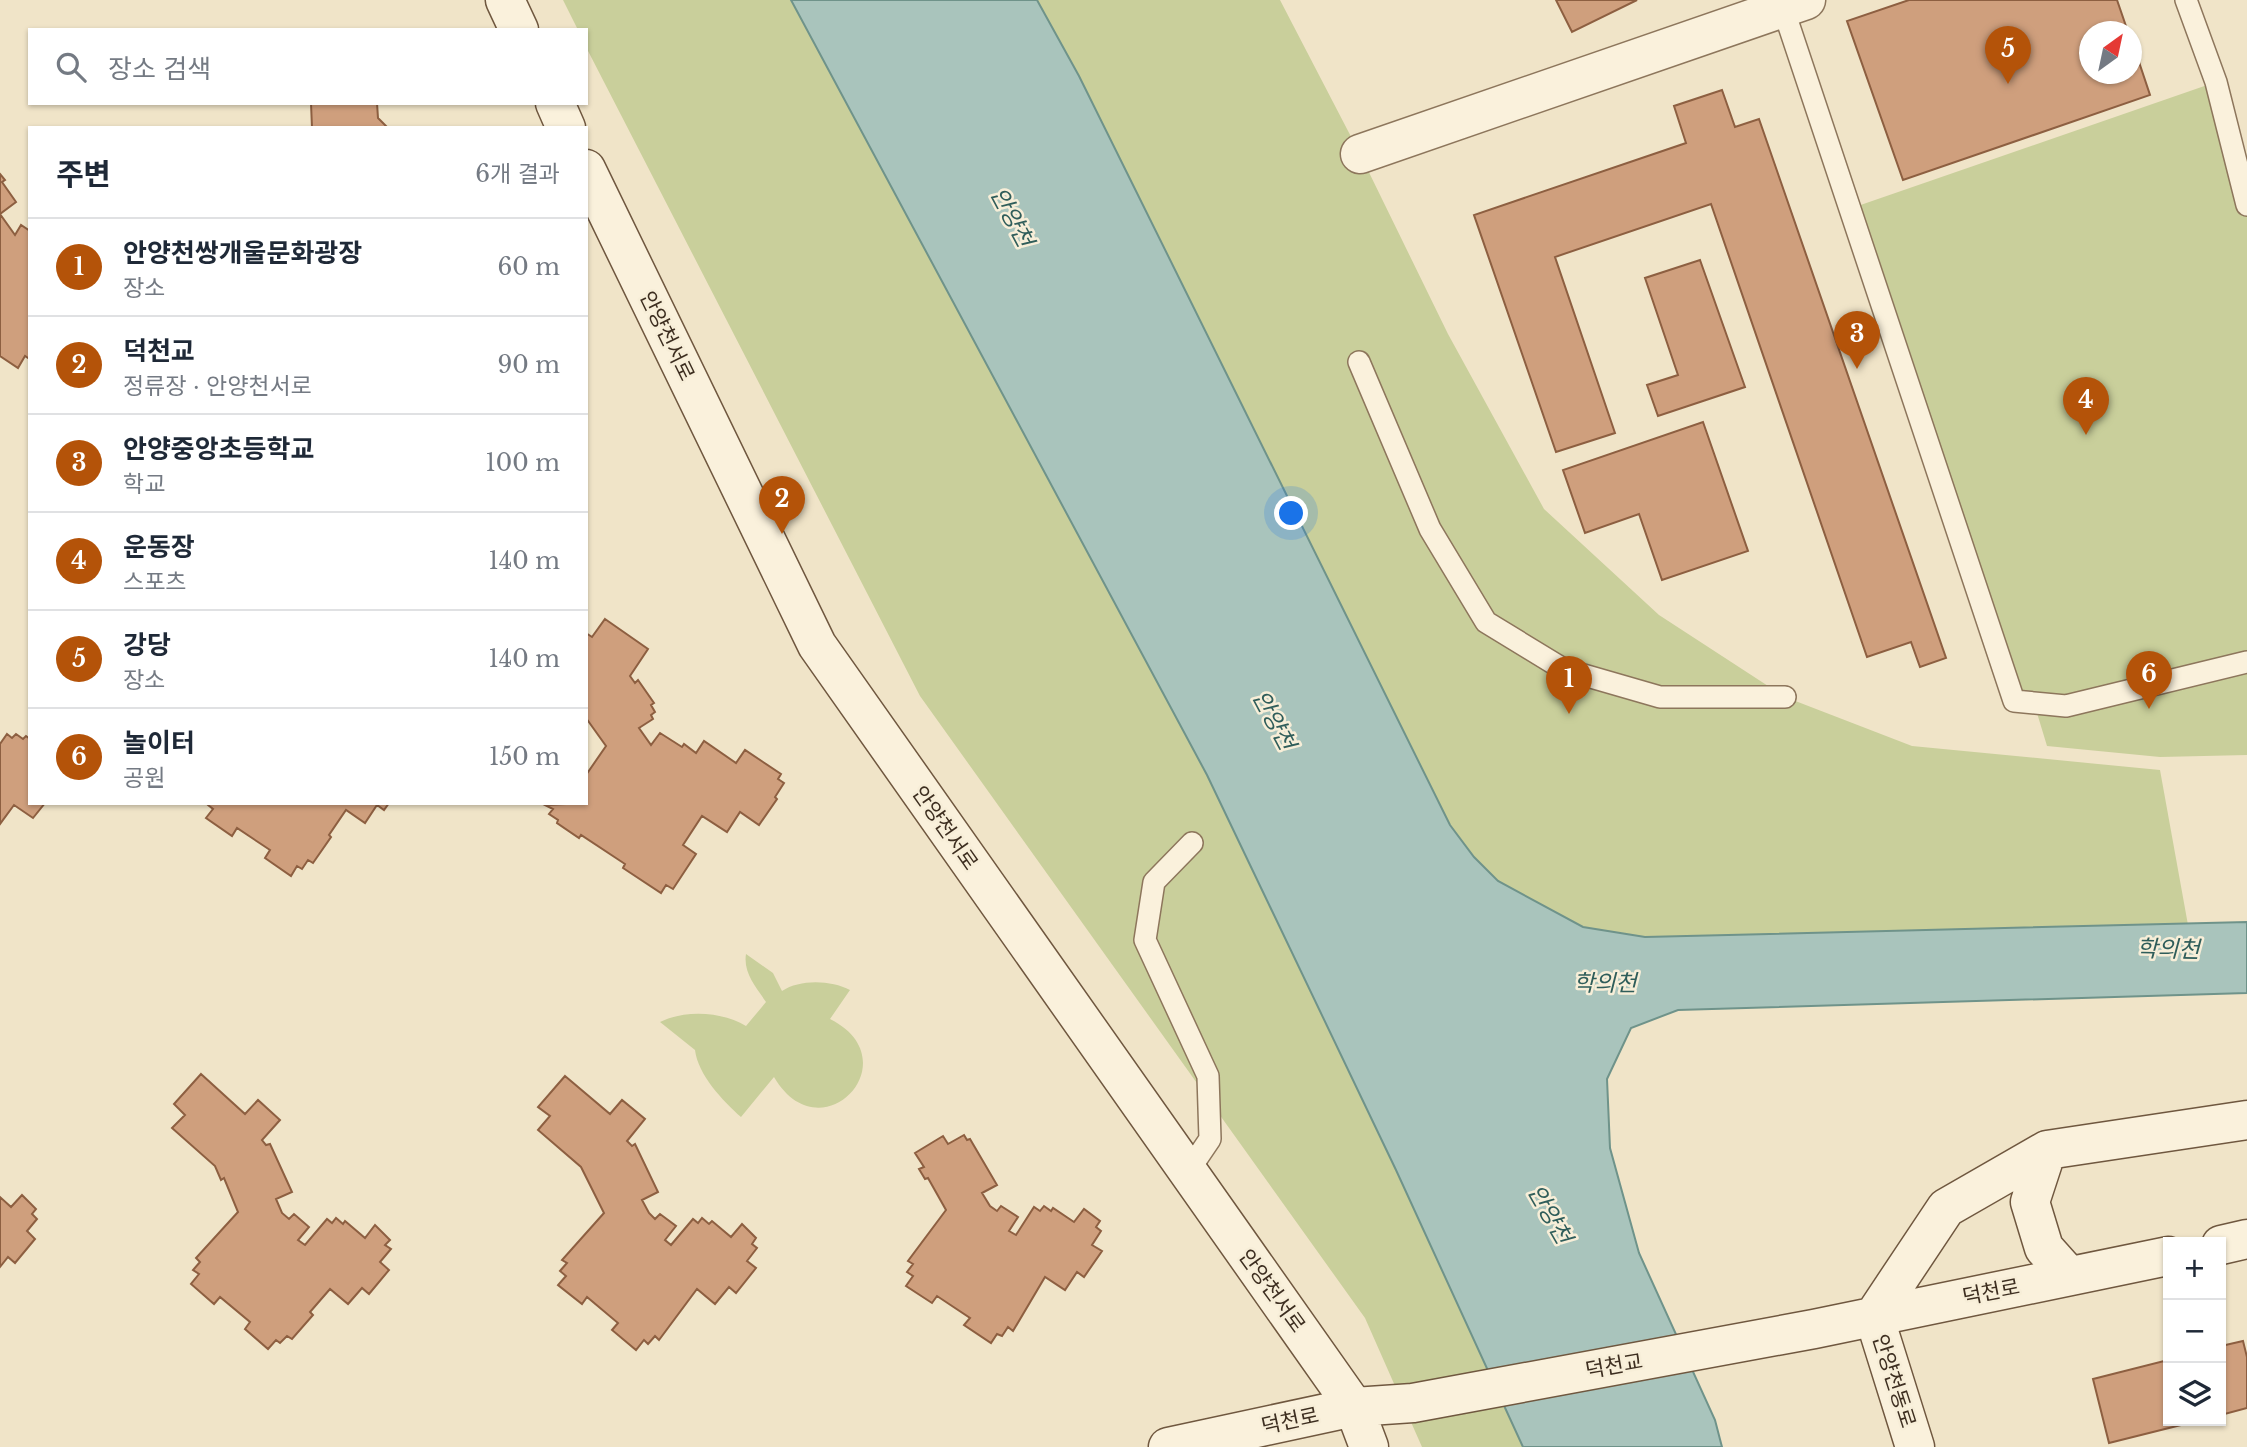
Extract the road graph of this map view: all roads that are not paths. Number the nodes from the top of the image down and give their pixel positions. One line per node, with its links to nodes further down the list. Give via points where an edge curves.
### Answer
1 (505, 0): 4 (street)
2 (2186, 0): 9 (lane, via 2216,82)
3 (1794, 4): 7 (street); 11 (lane, via 2014,701 2066,706)
4 (518, 28)
5 (556, 105): 6 (street)
6 (565, 126)
7 (1360, 154)
8 (588, 173): 16 (street, 안양천서로, via 817,645)
9 (2247, 205)
10 (1359, 362): 12 (lane, via 1430,529 1486,622 1563,669 1660,697)
11 (2247, 662)
12 (1785, 697)
13 (1192, 843): 16 (lane, via 1154,882 1145,940 1208,1076 1210,1139)
14 (2247, 1120): 15 (street)
15 (2048, 1150): 20 (street, via 2029,1202 2044,1248); 21 (street, via 1946,1208)
16 (1187, 1173): 24 (street, 안양천서로)
17 (2247, 1239): 18 (street)
18 (2226, 1244)
19 (2163, 1257): 20 (street, 덕천로)
20 (2069, 1276): 21 (street, 덕천로)
21 (1874, 1316): 22 (street, 덕천로); 27 (street, 안양천동로)
22 (1814, 1329): 23 (street, 덕천교)
23 (1413, 1403): 24 (street, 덕천로)
24 (1354, 1406): 25 (street, 덕천로); 26 (street, 안양천서로)
25 (1168, 1447)
26 (1369, 1447)
27 (1915, 1447)

